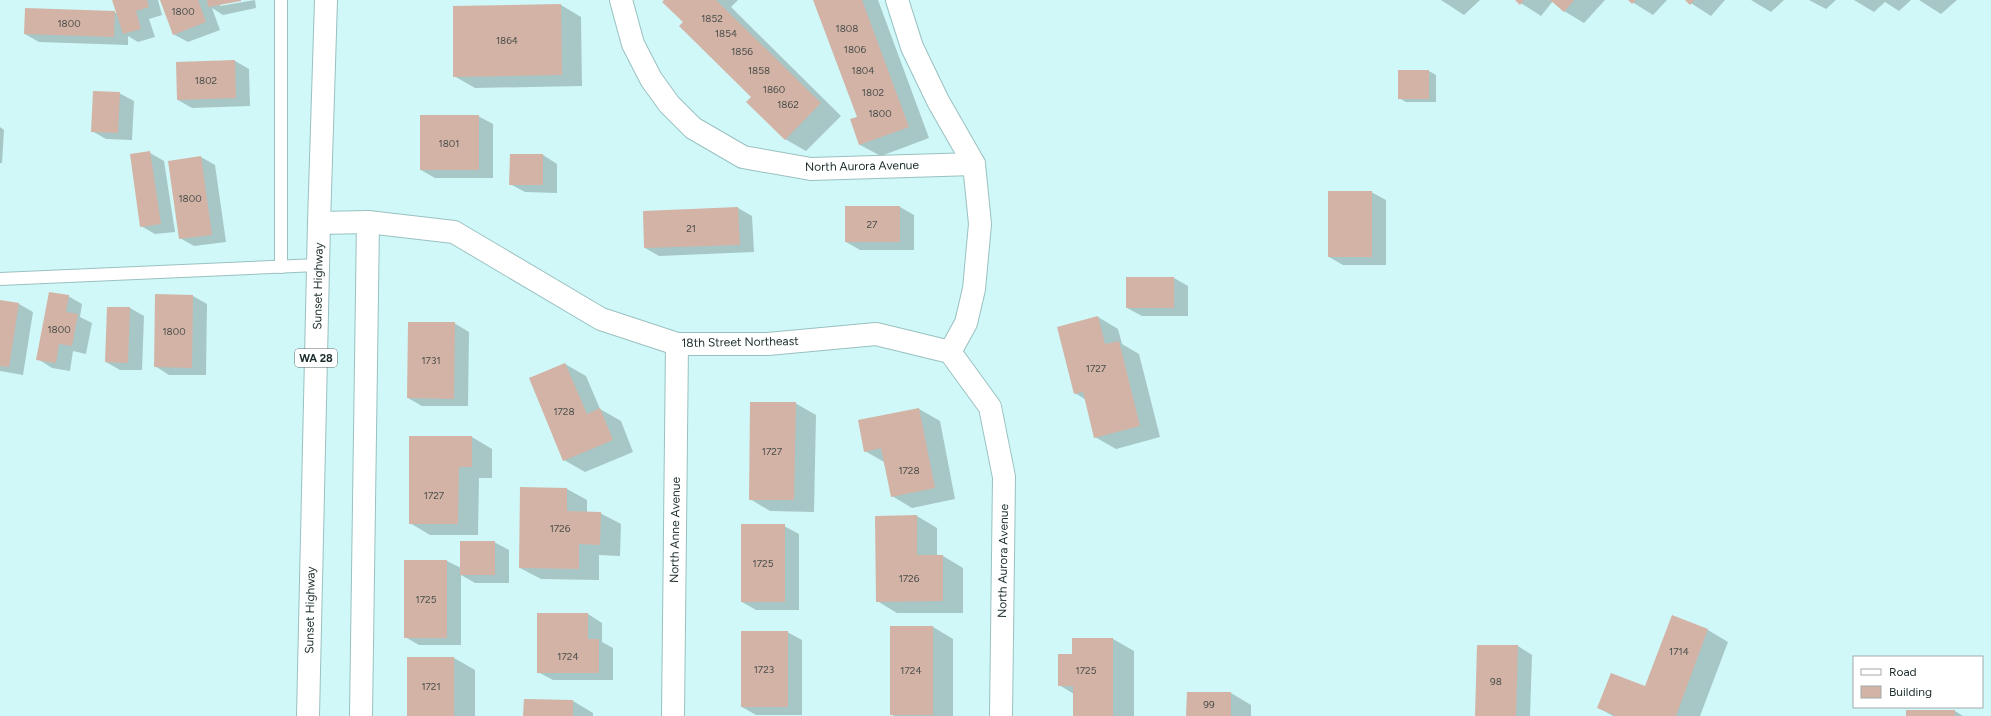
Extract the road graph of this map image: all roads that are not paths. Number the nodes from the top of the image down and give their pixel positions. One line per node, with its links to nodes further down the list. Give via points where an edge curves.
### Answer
1 (281, 0): 9 (lane)
2 (326, 0): 6 (main road, Sunset Highway / WA 28)
3 (621, 0): 5 (main road, North Aurora Avenue, via 633,44 651,78 669,104 693,128 743,157 811,169)
4 (897, 0): 5 (main road, via 912,47 938,101)
5 (974, 164): 12 (main road, via 980,224 974,289 966,323)
6 (319, 222): 7 (main road, 18th Street Northeast); 8 (main road, Sunset Highway / WA 28)
7 (368, 222): 11 (main road, 18th Street Northeast, via 454,232 601,319); 14 (main road)
8 (318, 265): 9 (lane); 13 (main road, Sunset Highway / WA 28)
9 (281, 267): 10 (lane)
10 (0, 279)
11 (678, 344): 12 (main road, 18th Street Northeast, via 768,344 876,334); 15 (main road, North Anne Avenue)
12 (950, 352): 16 (main road, North Aurora Avenue, via 990,407 1004,477)
13 (308, 716)
14 (361, 716)
15 (673, 716)
16 (1001, 716)

